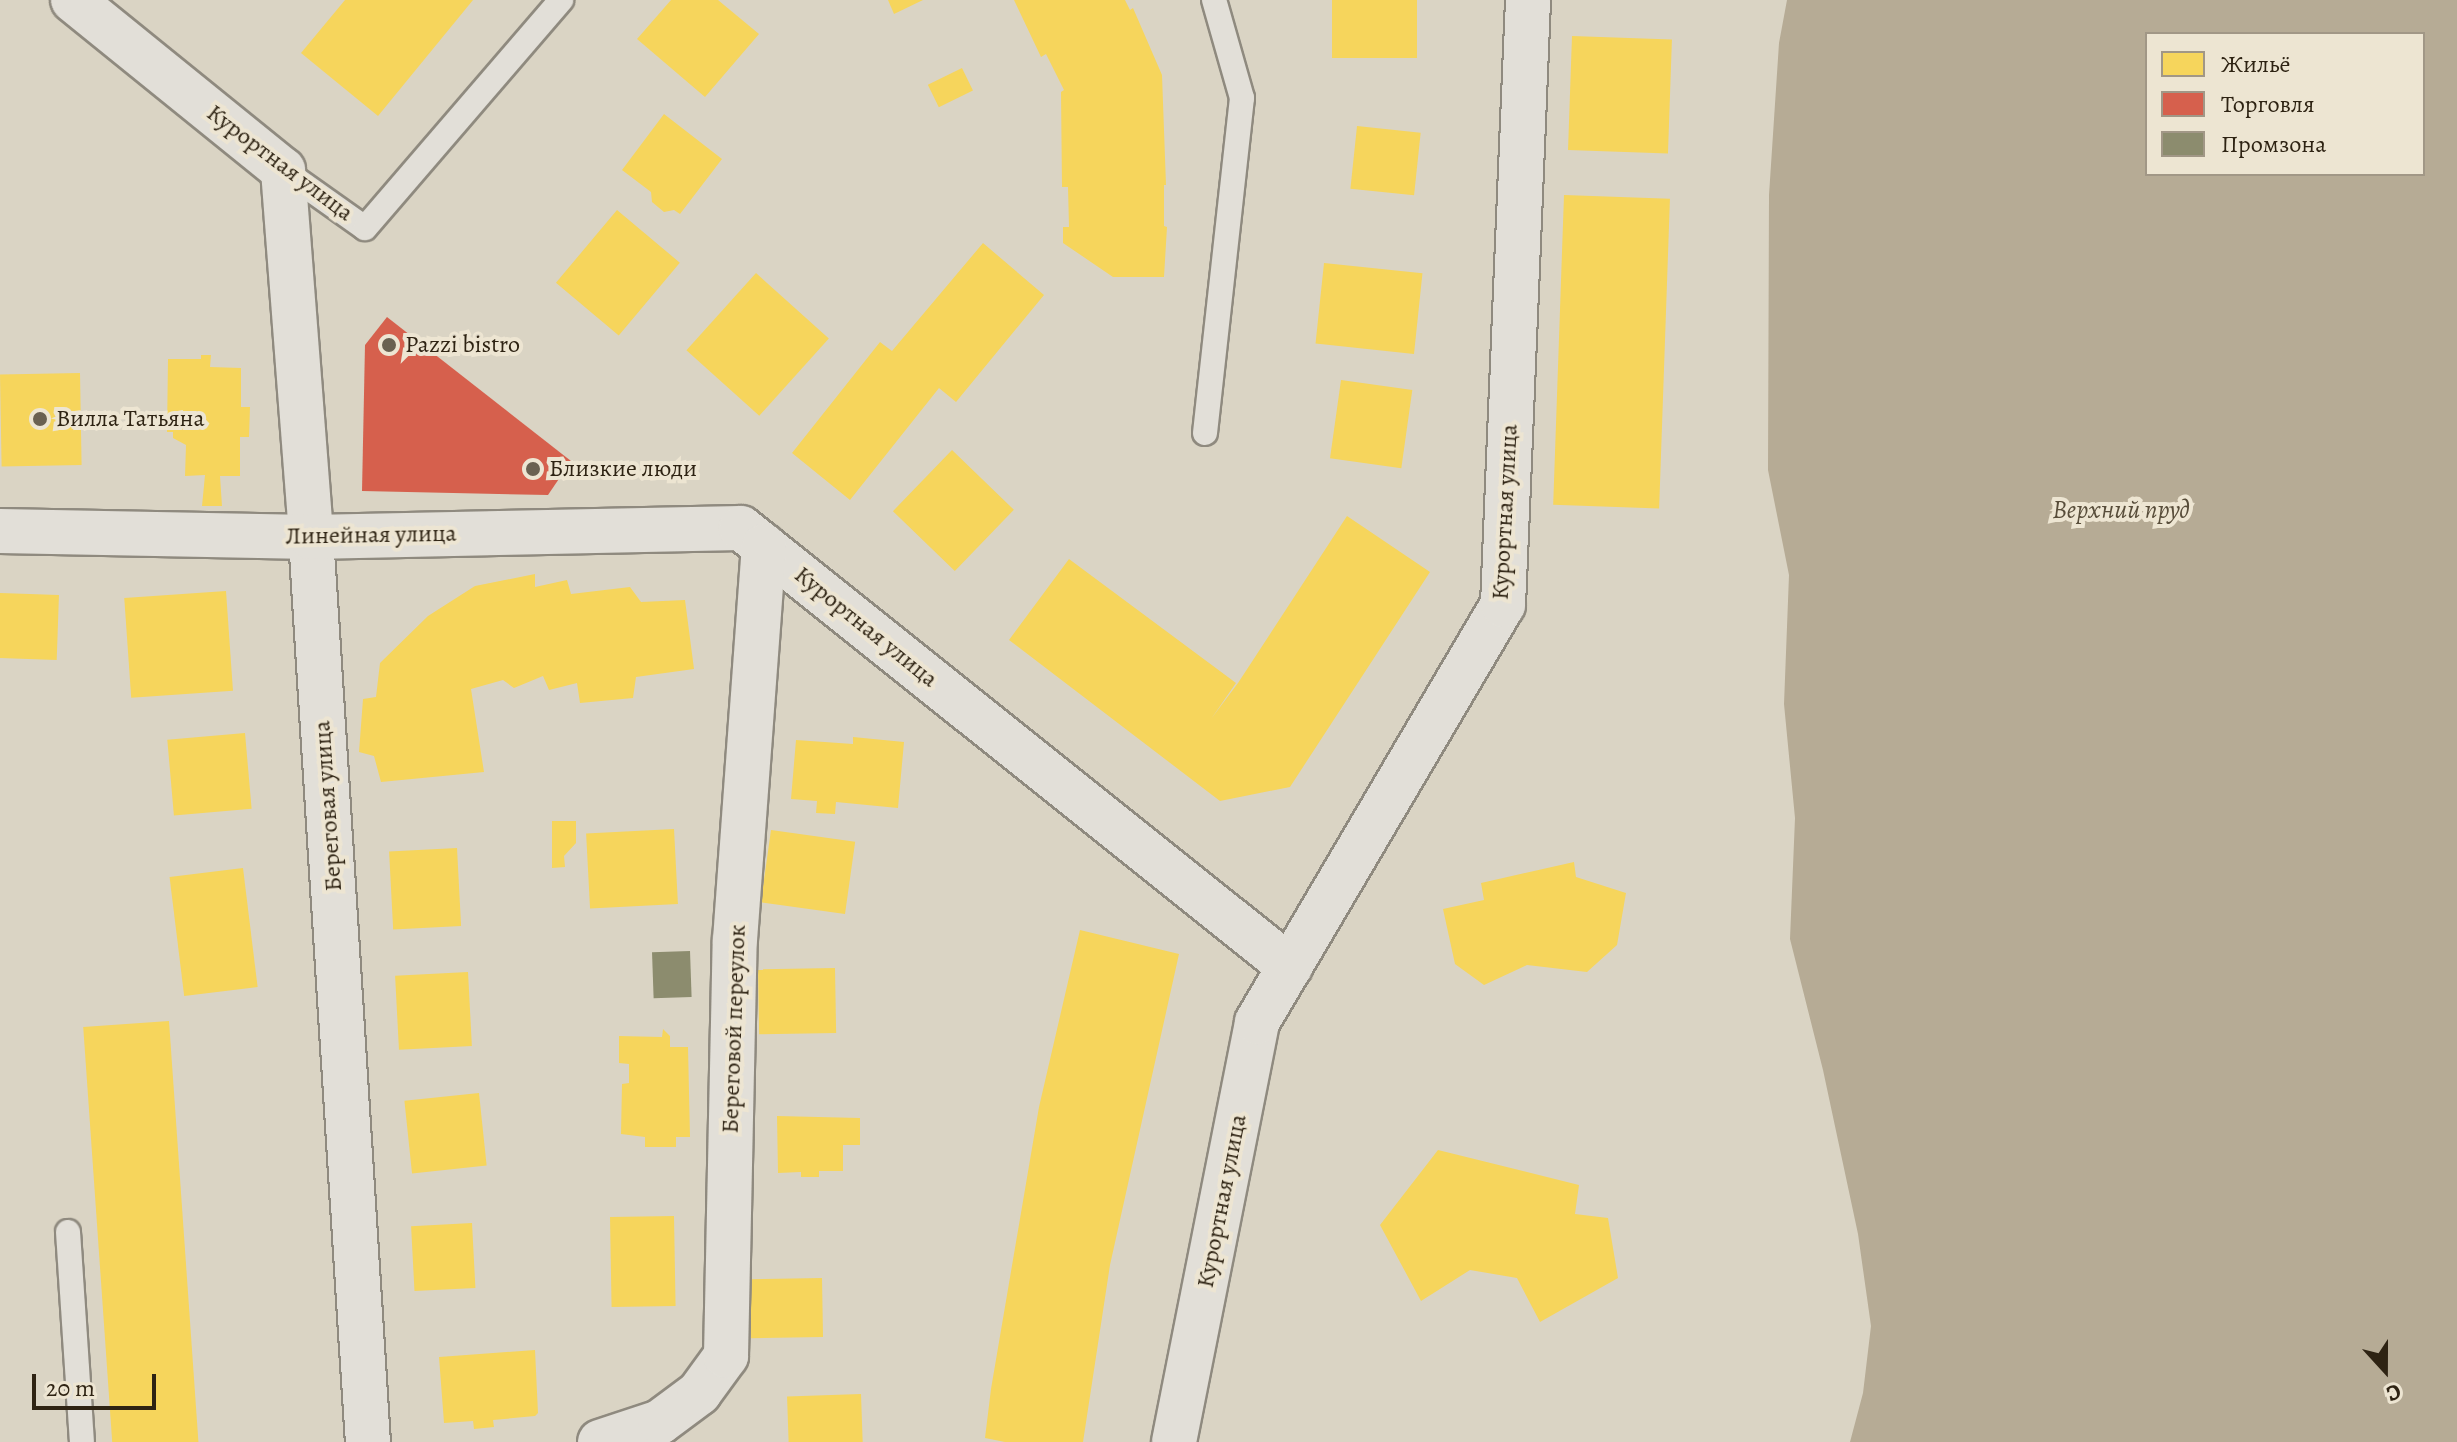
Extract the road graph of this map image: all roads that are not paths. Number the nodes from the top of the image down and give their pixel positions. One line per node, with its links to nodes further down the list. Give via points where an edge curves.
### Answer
1 (73, 0): 5 (street, Курортная улица)
2 (561, 0): 5 (lane, Курортная улица, via 365,228)
3 (1214, 0): 6 (lane, via 1242,98)
4 (1528, 0): 10 (street, Курортная улица, via 1503,605)
5 (283, 170): 8 (street, Береговая улица)
6 (1205, 433)
7 (0, 531): 8 (street, Линейная улица)
8 (311, 537): 9 (street, Линейная улица); 13 (street, Береговая улица)
9 (753, 537): 10 (street, Курортная улица); 14 (street, Береговой переулок, via 735,940 726,1356 699,1393 660,1422)
10 (1290, 967): 15 (street, Курортная улица, via 1257,1022)
11 (68, 1232): 12 (lane)
12 (82, 1442)
13 (368, 1442)
14 (600, 1442)
15 (1174, 1442)

